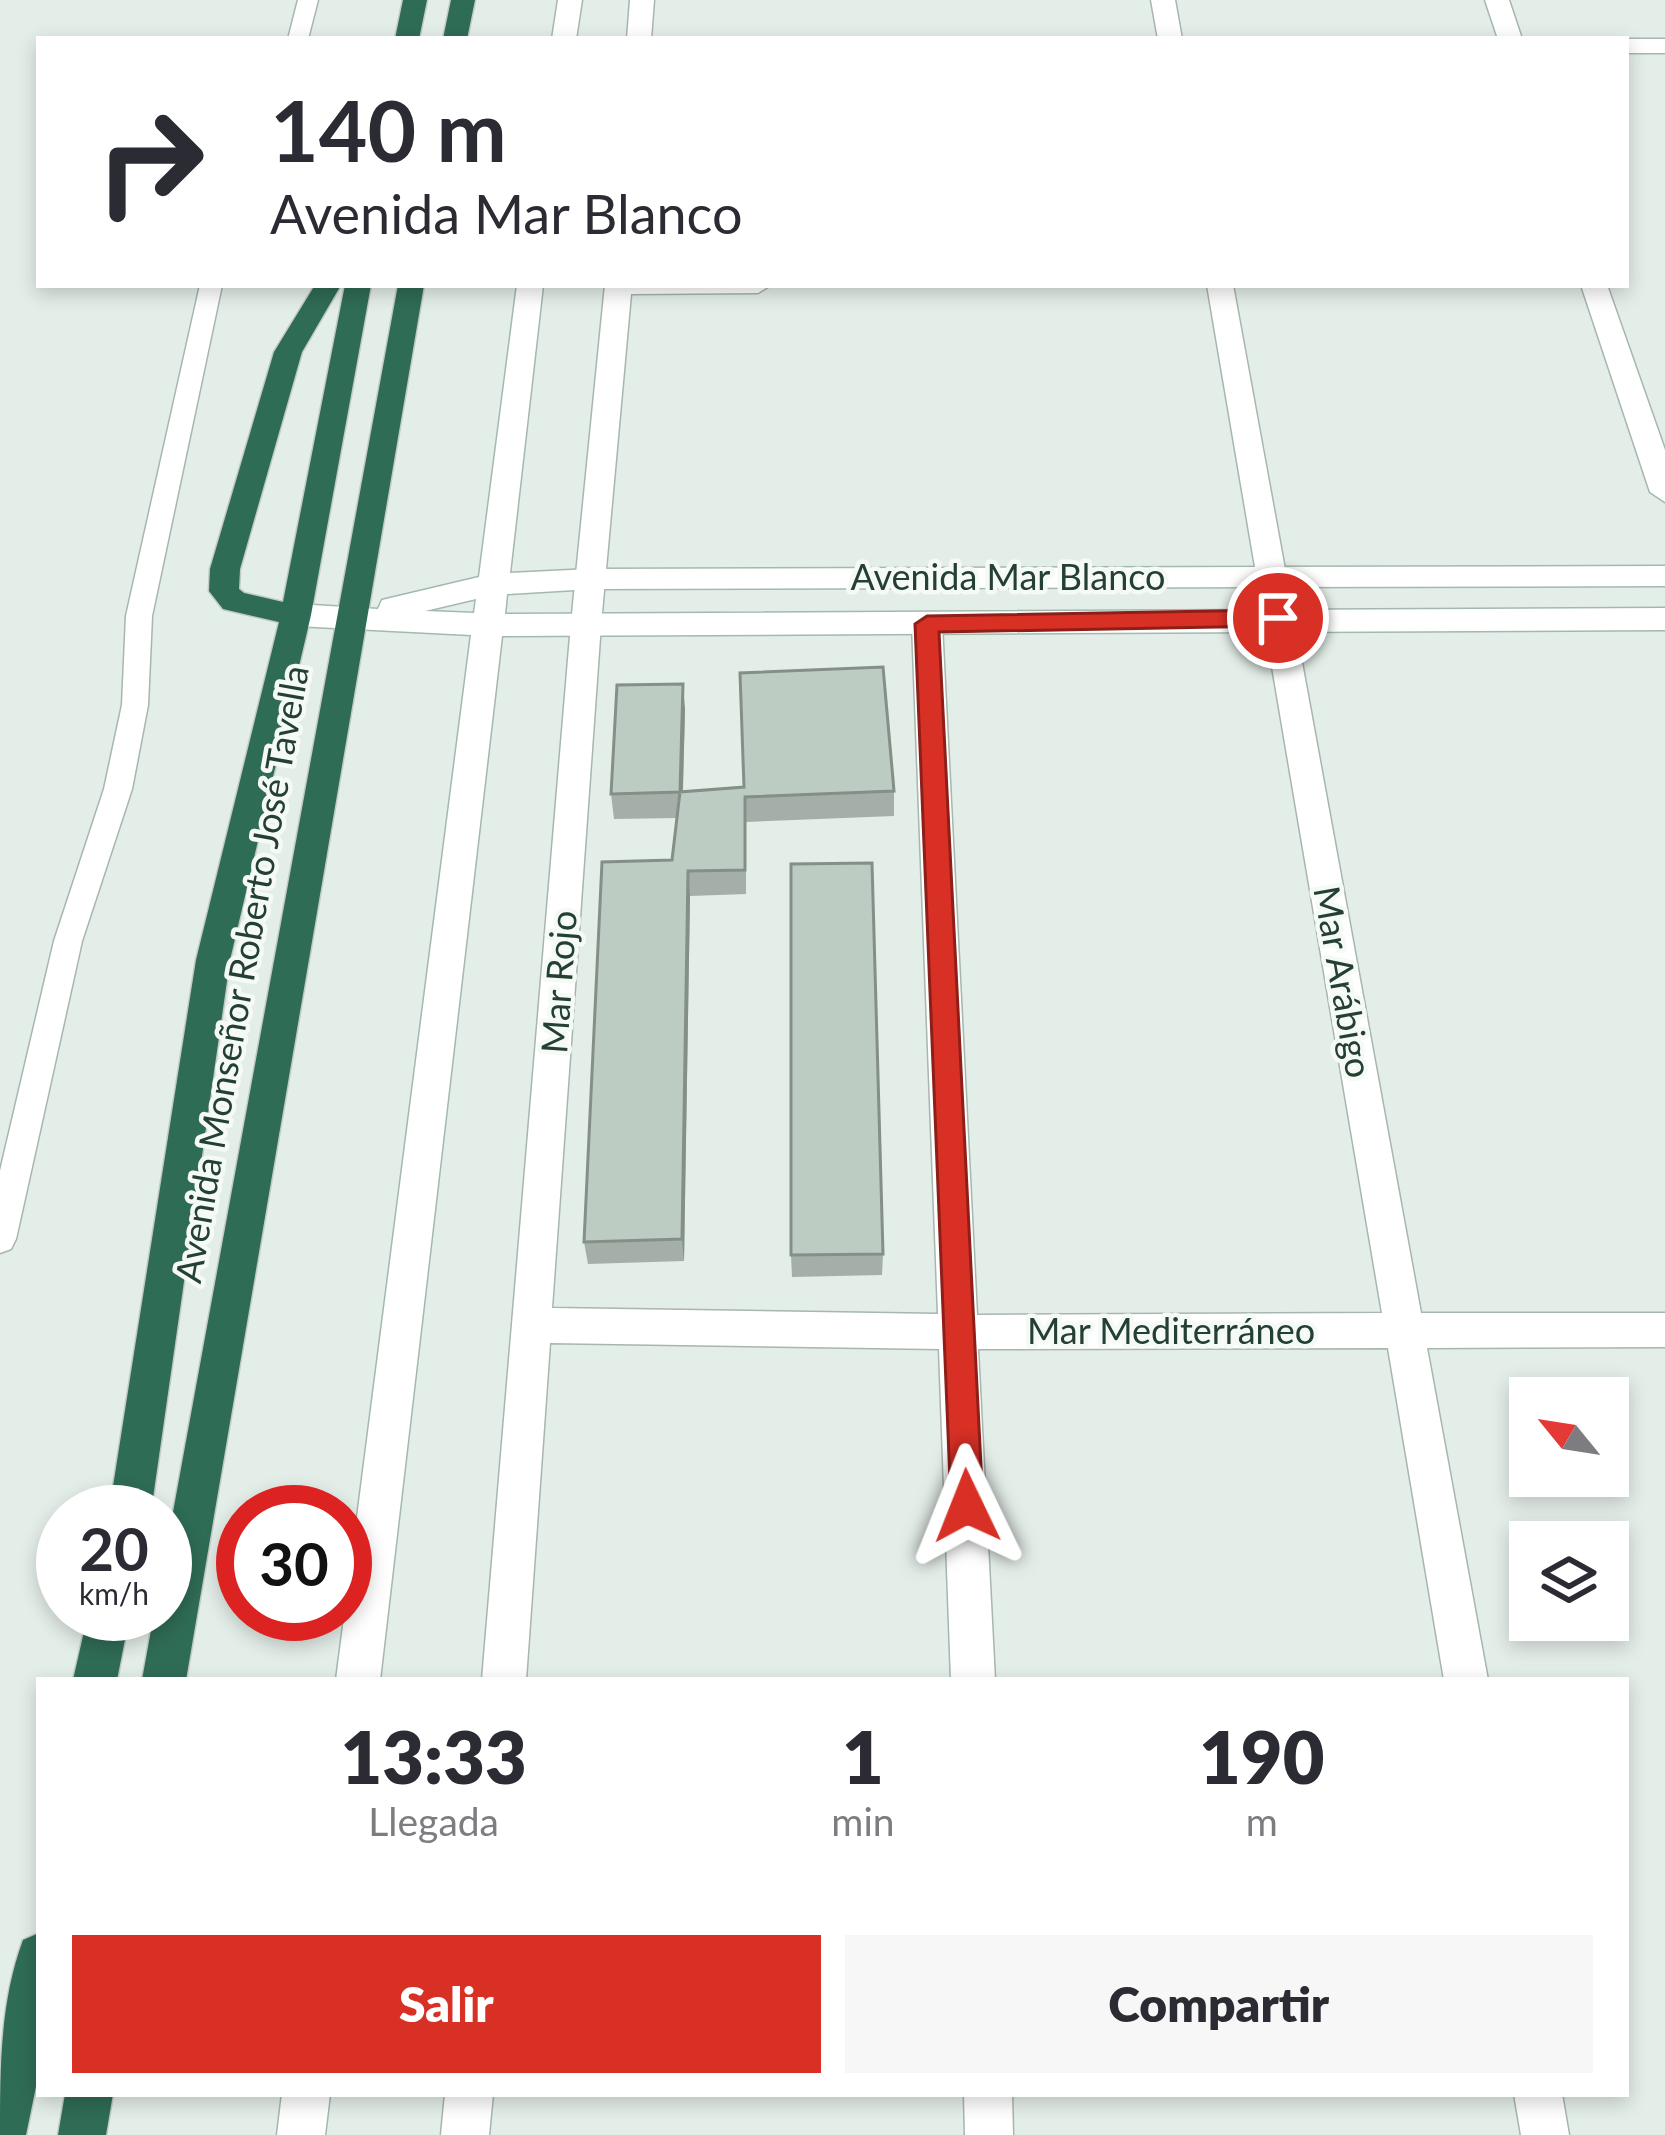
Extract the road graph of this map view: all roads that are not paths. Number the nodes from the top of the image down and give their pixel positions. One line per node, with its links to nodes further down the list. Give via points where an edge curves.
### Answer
1 (308, 0): 8 (lane)
2 (415, 0): 9 (highway)
3 (463, 0): 10 (highway)
4 (570, 0): 11 (street)
5 (642, 0): 12 (street)
6 (1162, 0): 13 (street)
7 (1497, 0): 14 (street)
8 (299, 36)
9 (408, 36)
10 (456, 36)
11 (564, 36)
12 (639, 36)
13 (1169, 36)
14 (1509, 36)
15 (1629, 46): 16 (street)
16 (1665, 46)
17 (210, 288): 37 (lane, via 139,616 135,705 118,789 68,941)
18 (326, 288): 30 (highway, via 287,352 225,569 224,591 234,602)
19 (357, 288): 30 (highway, Avenida Monseñor Roberto José Tavella)
20 (410, 288): 31 (highway, Avenida Monseñor Roberto José Tavella)
21 (530, 288): 29 (street)
22 (618, 288): 28 (street, Mar Rojo)
23 (1221, 288): 26 (street, Mar Arábigo)
24 (1595, 288): 25 (street)
25 (1665, 492)
26 (1273, 576): 27 (street, Avenida Mar Blanco); 28 (street, Avenida Mar Blanco); 32 (street, Mar Arábigo)
27 (1665, 576)
28 (591, 579): 29 (street, Avenida Mar Blanco); 34 (street, Mar Rojo)
29 (493, 584): 31 (street, Avenida Mar Blanco); 36 (street)
30 (296, 615): 31 (street, Avenida Mar Blanco); 42 (highway, Avenida Monseñor Roberto José Tavella, via 213,960)
31 (355, 617): 36 (street, Avenida Mar Blanco); 45 (highway, Avenida Monseñor Roberto José Tavella)
32 (1278, 618): 33 (street, Avenida Mar Blanco); 35 (street, Avenida Mar Blanco); 39 (street, Mar Arábigo)
33 (1665, 619)
34 (586, 624): 35 (street, Avenida Mar Blanco); 36 (street, Avenida Mar Blanco); 38 (street, Mar Rojo)
35 (927, 624): 41 (street)
36 (489, 625): 46 (street)
37 (0, 1239)
38 (534, 1325): 41 (street, Mar Mediterráneo); 47 (street, Mar Rojo)
39 (1405, 1328): 40 (street, Mar Mediterráneo); 41 (street, Mar Mediterráneo); 49 (street, Mar Arábigo)
40 (1665, 1330)
41 (961, 1332): 48 (street)
42 (134, 1485)
43 (103, 1641): 44 (highway)
44 (96, 1677)
45 (165, 1677)
46 (358, 1677)
47 (504, 1677)
48 (973, 1677)
49 (1465, 1677)
50 (36, 1971): 56 (highway)
51 (88, 2097): 57 (highway)
52 (306, 2097): 58 (street)
53 (469, 2097): 59 (street)
54 (988, 2097): 60 (street)
55 (1539, 2097): 61 (street)
56 (2, 2135)
57 (82, 2135)
58 (301, 2135)
59 (465, 2135)
60 (989, 2135)
61 (1545, 2135)

